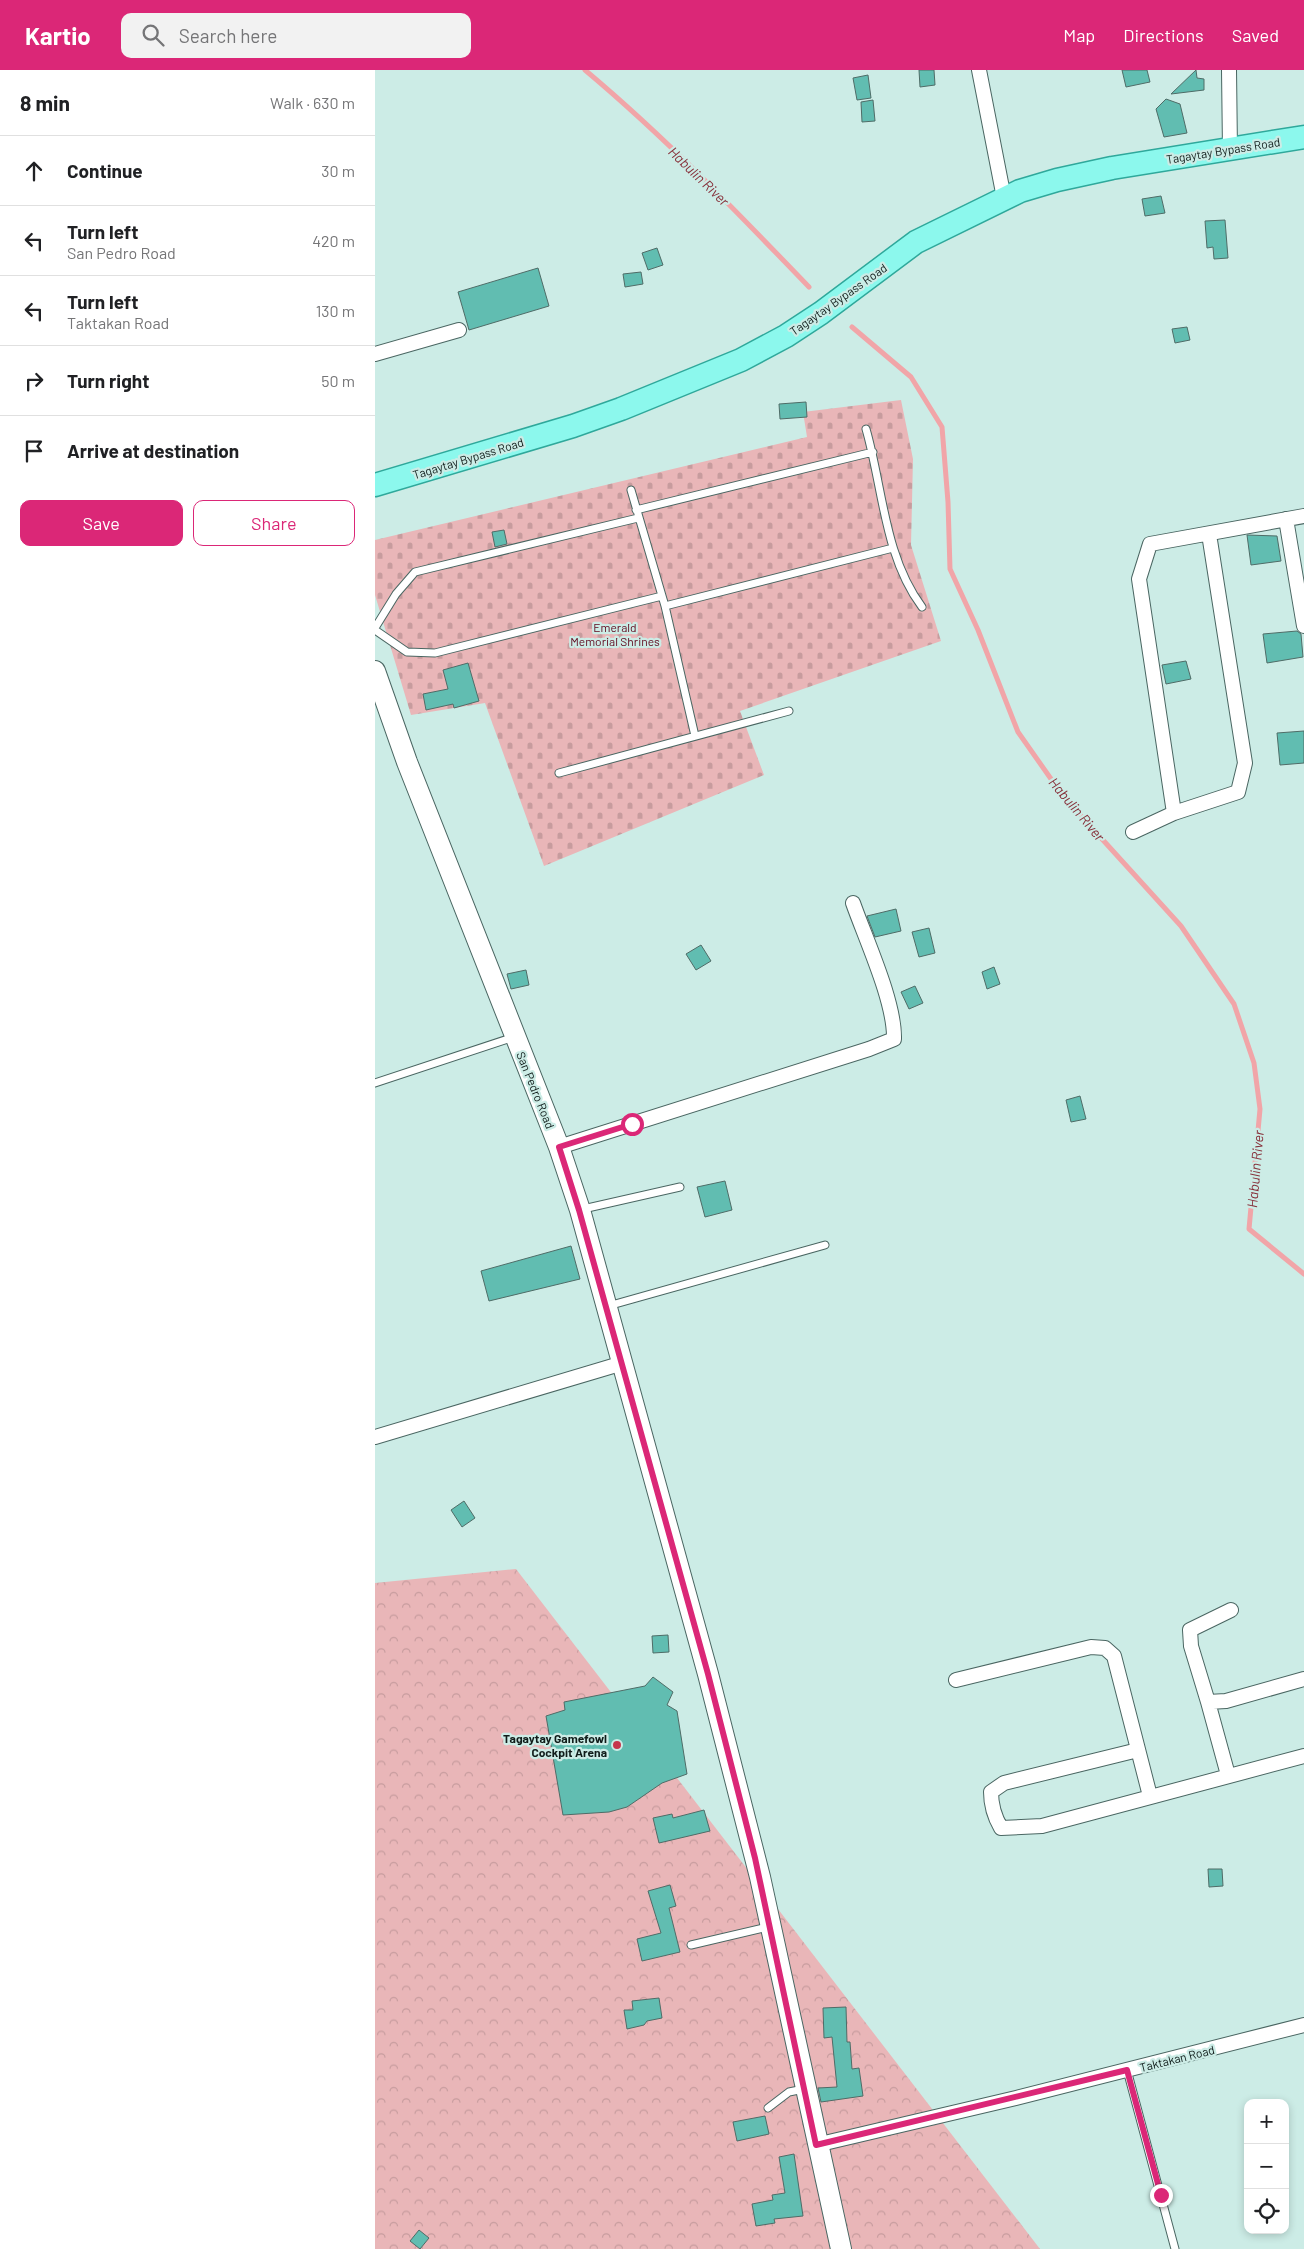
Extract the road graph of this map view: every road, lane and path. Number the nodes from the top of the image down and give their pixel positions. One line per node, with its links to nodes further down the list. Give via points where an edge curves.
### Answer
1 (979, 70): 5 (street)
2 (1229, 70): 4 (street)
3 (1304, 137): 4 (main road, Tagaytay Bypass Road)
4 (1230, 150): 5 (main road, Tagaytay Bypass Road, via 1077,175)
5 (1004, 198): 10 (main road, Tagaytay Bypass Road, via 916,242 821,314 741,360 581,423)
6 (459, 330): 7 (street)
7 (375, 354)
8 (866, 429): 9 (lane)
9 (873, 452): 12 (lane); 17 (lane)
10 (375, 485)
11 (631, 490): 12 (lane)
12 (636, 510): 14 (lane)
13 (1304, 516): 15 (street)
14 (638, 518): 18 (lane); 22 (lane, via 415,572 396,594)
15 (1286, 520): 16 (street); 21 (street)
16 (1209, 534): 27 (street, via 1245,763 1238,792); 27 (street, via 1150,544 1139,579)
17 (893, 548): 19 (lane); 20 (lane, via 911,592)
18 (662, 596): 19 (lane); 22 (lane, via 435,653 407,652)
19 (665, 606): 25 (lane)
20 (922, 607)
21 (1304, 626)
22 (375, 629)
23 (375, 671): 30 (street, San Pedro Road)
24 (789, 711): 25 (lane)
25 (695, 736): 26 (lane)
26 (559, 773)
27 (1174, 814): 28 (street)
28 (1133, 832)
29 (853, 903): 32 (street, via 894,1026 893,1038 869,1049)
30 (515, 1037): 31 (lane); 32 (street, San Pedro Road)
31 (375, 1083)
32 (559, 1147): 34 (street, San Pedro Road)
33 (680, 1187): 34 (lane)
34 (579, 1210): 36 (street, San Pedro Road)
35 (825, 1245): 36 (lane)
36 (607, 1306): 37 (street, San Pedro Road)
37 (623, 1363): 38 (street); 47 (street, San Pedro Road, via 708,1674)
38 (375, 1436)
39 (1231, 1610): 42 (street, via 1190,1630 1191,1646)
40 (1304, 1679): 42 (street, via 1226,1701)
41 (956, 1680): 43 (street, via 1091,1647 1105,1648 1114,1656)
42 (1208, 1702): 45 (street)
43 (1138, 1750): 46 (street); 46 (street, via 1004,1783 991,1792 991,1806 1001,1828 1042,1826)
44 (1304, 1756): 45 (street)
45 (1228, 1774): 46 (street)
46 (1150, 1796)
47 (770, 1926): 48 (lane); 51 (street, San Pedro Road)
48 (691, 1945)
49 (1304, 2025): 50 (street, Taktakan Road)
50 (1127, 2070): 53 (street, Taktakan Road); 55 (lane)
51 (805, 2088): 52 (lane, via 789,2092); 53 (street, San Pedro Road)
52 (768, 2108)
53 (816, 2145): 54 (street, San Pedro Road)
54 (841, 2249)
55 (1175, 2249)

